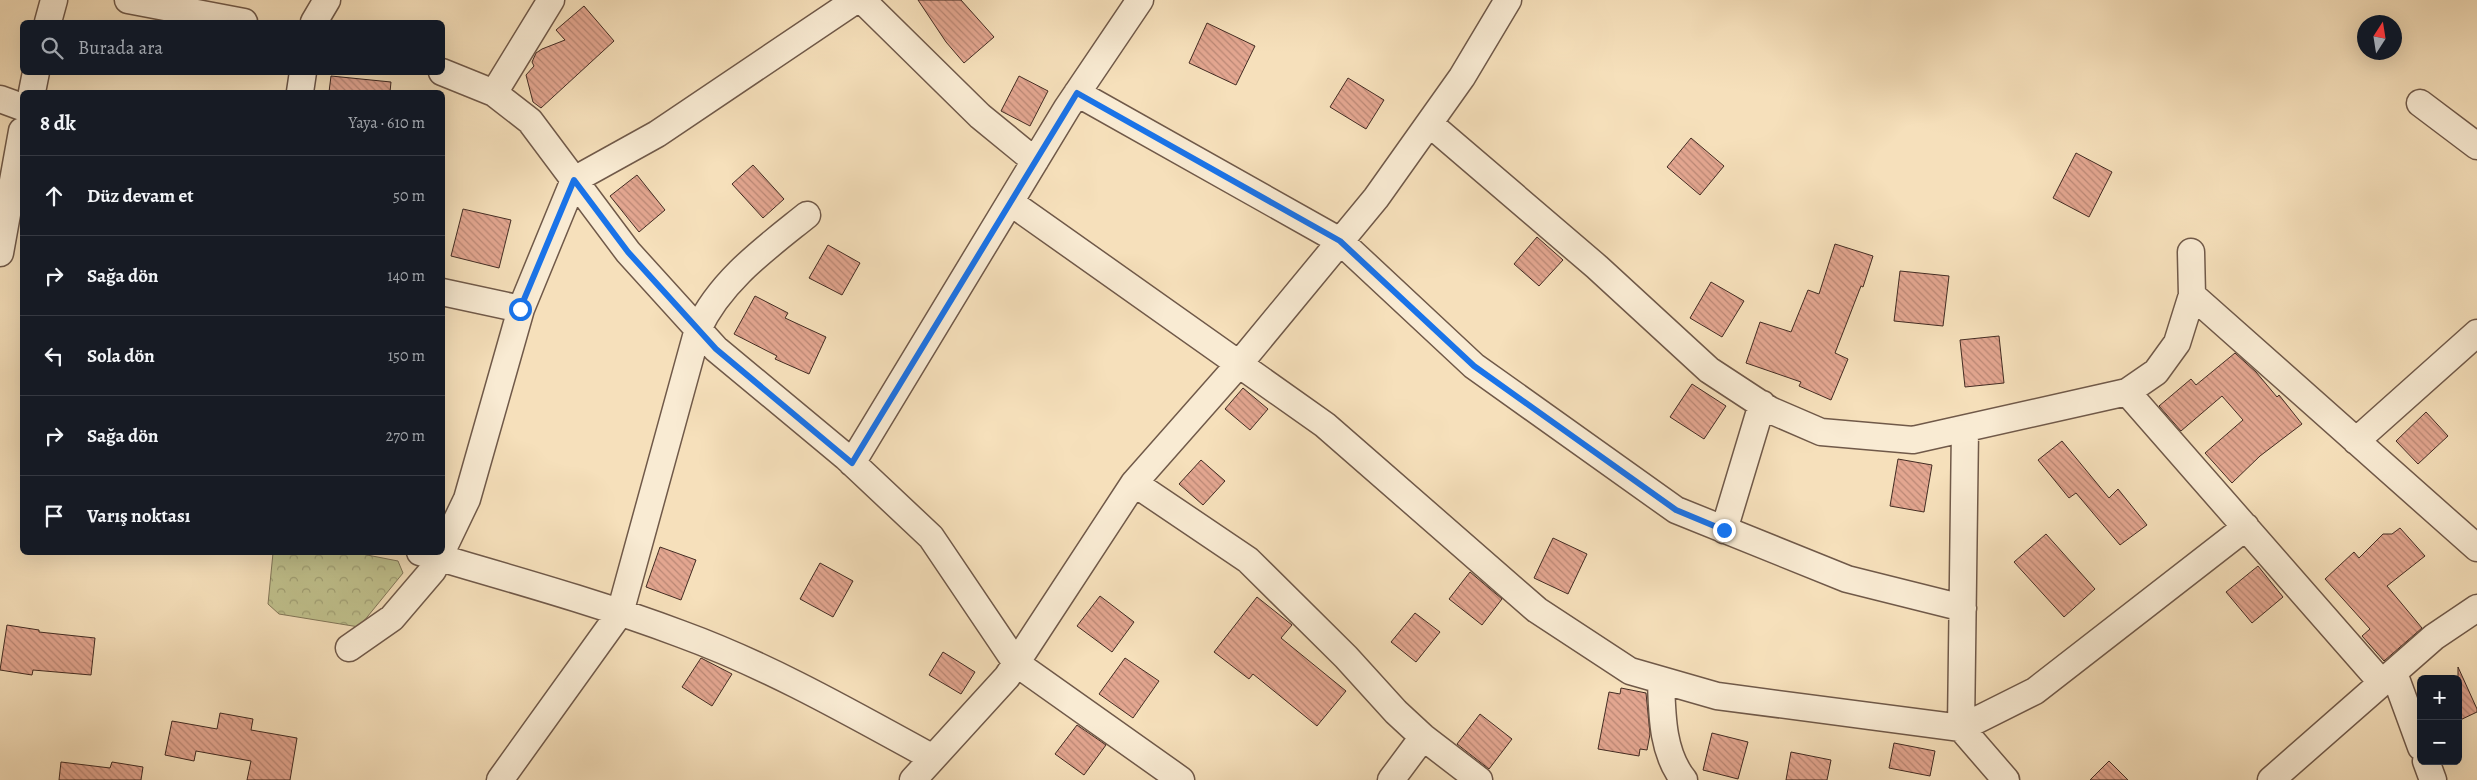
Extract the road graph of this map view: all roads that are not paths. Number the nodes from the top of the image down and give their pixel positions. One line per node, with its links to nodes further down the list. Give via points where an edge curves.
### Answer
1 (54, 0): 9 (street)
2 (128, 0): 10 (street)
3 (326, 0): 11 (street)
4 (551, 0): 17 (street)
5 (856, 0): 26 (street, via 657,134)
6 (862, 0): 25 (street, via 980,116)
7 (1140, 0): 18 (street)
8 (1508, 0): 22 (street)
9 (49, 20)
10 (233, 20)
11 (315, 20)
12 (445, 73): 17 (street)
13 (35, 75): 15 (street)
14 (302, 75): 16 (street)
15 (32, 90)
16 (300, 90)
17 (494, 93): 26 (street, via 530,121)
18 (1077, 93): 25 (street); 29 (street)
19 (0, 99): 21 (street)
20 (2420, 103): 24 (street)
21 (20, 106)
22 (1430, 124): 29 (street); 41 (street, via 1597,267 1709,370)
23 (20, 142): 30 (street)
24 (2477, 146)
25 (1035, 161): 27 (street)
26 (574, 180): 36 (street); 37 (street, via 628,252)
27 (1010, 202): 39 (street); 44 (street)
28 (808, 215): 37 (street, via 747,263 708,307)
29 (1340, 241): 39 (street); 47 (street, via 1474,366 1676,510)
30 (0, 249): 31 (street); 33 (street)
31 (20, 250)
32 (2191, 252): 35 (street)
33 (0, 253)
34 (445, 293): 36 (street)
35 (2192, 295): 40 (street, via 2177,344 2156,372); 43 (street)
36 (520, 309): 48 (street, via 467,499)
37 (698, 329): 44 (street, via 716,349); 54 (street)
38 (2477, 333): 43 (street)
39 (1239, 364): 45 (street); 58 (street, via 1325,425 1537,610 1630,671)
40 (2127, 392): 42 (street); 46 (street)
41 (1762, 404): 42 (street, via 1821,432 1913,440); 47 (street)
42 (1965, 429): 52 (street)
43 (2356, 441): 49 (street)
44 (852, 463): 56 (street, via 931,537)
45 (1134, 483): 56 (street); 60 (street, via 1248,560)
46 (2246, 526): 57 (street); 59 (street, via 2034,691)
47 (1724, 530): 52 (street, via 1847,579)
48 (445, 537)
49 (2477, 548)
50 (436, 555): 55 (street, via 433,570 392,618)
51 (443, 555): 54 (street)
52 (1963, 608): 59 (street)
53 (2477, 608): 57 (street, via 2434,637)
54 (620, 613): 62 (street, via 683,634 812,691); 64 (street)
55 (349, 648)
56 (1016, 663): 62 (street); 66 (street)
57 (2388, 678): 61 (street); 71 (street)
58 (1661, 680): 59 (street, via 1717,696); 69 (street, via 1663,725 1674,768)
59 (1961, 728): 70 (street)
60 (1422, 737): 67 (street); 68 (street)
61 (2417, 739)
62 (933, 758): 65 (street)
63 (2427, 765): 72 (street)
64 (500, 780)
65 (913, 780)
66 (1181, 780)
67 (1390, 780)
68 (1479, 780)
69 (1684, 780)
70 (2006, 780)
71 (2271, 780)
72 (2433, 780)

